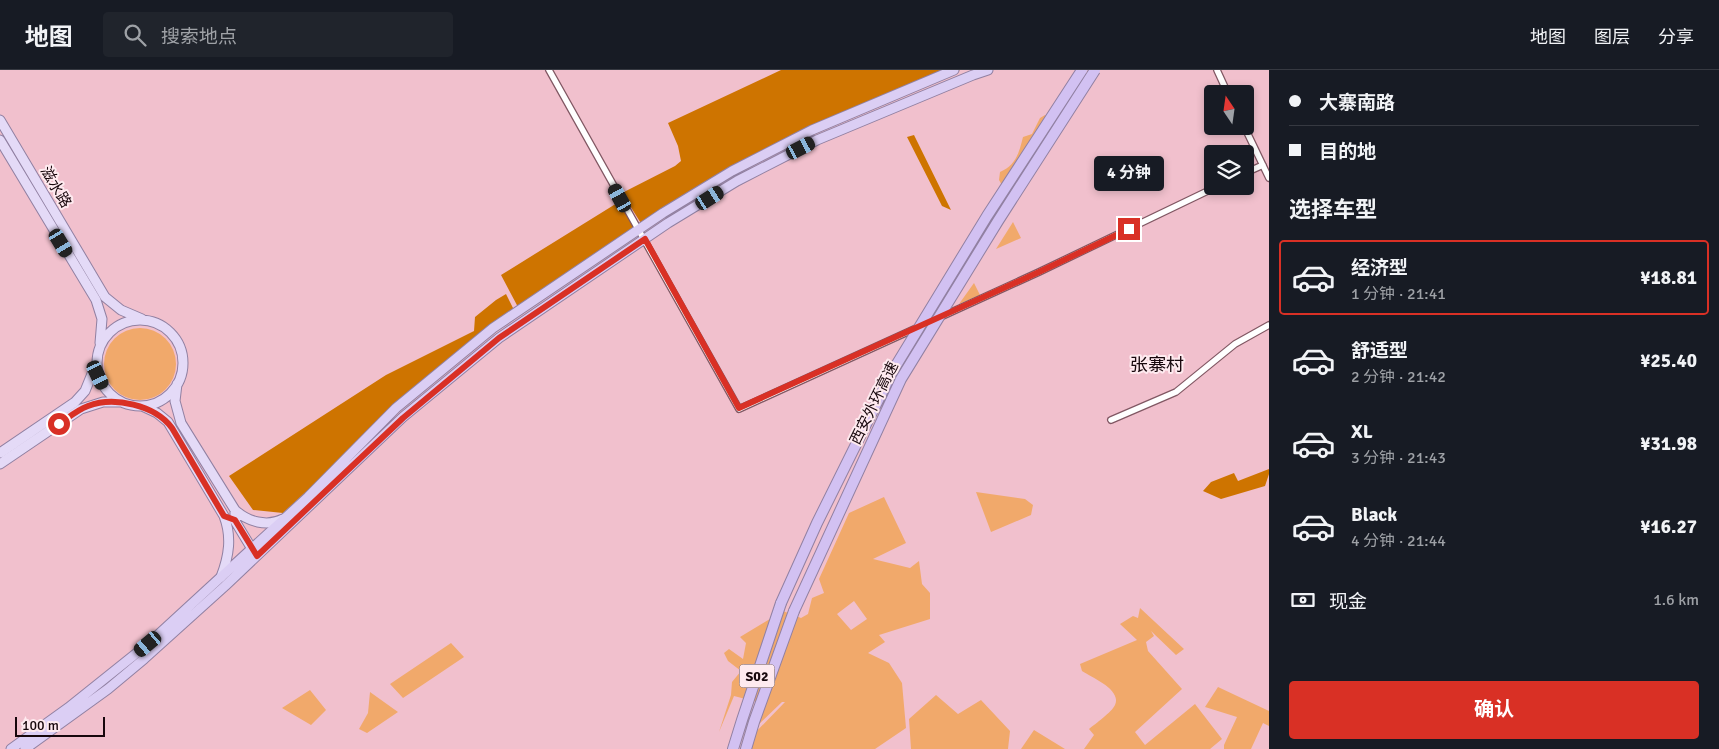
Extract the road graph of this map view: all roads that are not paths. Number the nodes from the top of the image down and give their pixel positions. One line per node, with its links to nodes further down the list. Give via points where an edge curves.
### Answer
1 (549, 70): 15 (street)
2 (954, 70): 15 (highway, via 812,130 732,171)
3 (988, 70): 16 (highway, via 817,140 737,181)
4 (1082, 70): 36 (highway, 西安外环高速 / S02, bridge, via 892,372 781,603)
5 (1095, 70): 37 (highway, 西安外环高速 / S02, bridge, via 901,379 794,611)
6 (1217, 70): 7 (street)
7 (1224, 85)
8 (0, 120): 17 (main road, 滋水路, via 105,296 121,310)
9 (1248, 135): 11 (street)
10 (0, 140): 19 (main road, 滋水路, via 98,305 102,319)
11 (1263, 165): 12 (street); 13 (street)
12 (1254, 170)
13 (1269, 178)
14 (1204, 193): 16 (street, via 1039,272 739,408)
15 (638, 230): 16 (street); 29 (highway, via 493,328 396,408)
16 (645, 239): 32 (highway, via 499,338 403,418)
17 (154, 323): 19 (main road, via 130,322 117,327); 21 (main road, via 177,342 182,370)
18 (1269, 325): 24 (street, via 1235,344 1176,392)
19 (100, 348): 20 (main road)
20 (97, 361): 22 (main road, via 98,375 104,387 114,398); 25 (main road, via 81,396)
21 (177, 384): 23 (main road, via 168,396); 27 (main road, via 175,401 181,423)
22 (127, 404): 23 (main road); 26 (main road, via 112,401 80,409)
23 (141, 406): 28 (main road, via 168,422)
24 (1111, 420)
25 (0, 453)
26 (0, 464)
27 (235, 510): 29 (main road, via 258,522 276,522); 30 (main road)
28 (224, 516): 30 (main road); 33 (main road, via 230,547)
29 (284, 518): 31 (highway)
30 (235, 520): 31 (main road)
31 (251, 548): 32 (main road); 33 (highway)
32 (257, 556): 35 (highway, via 108,689)
33 (221, 577): 34 (highway, via 112,674)
34 (11, 749)
35 (25, 749)
36 (734, 749)
37 (746, 749)

